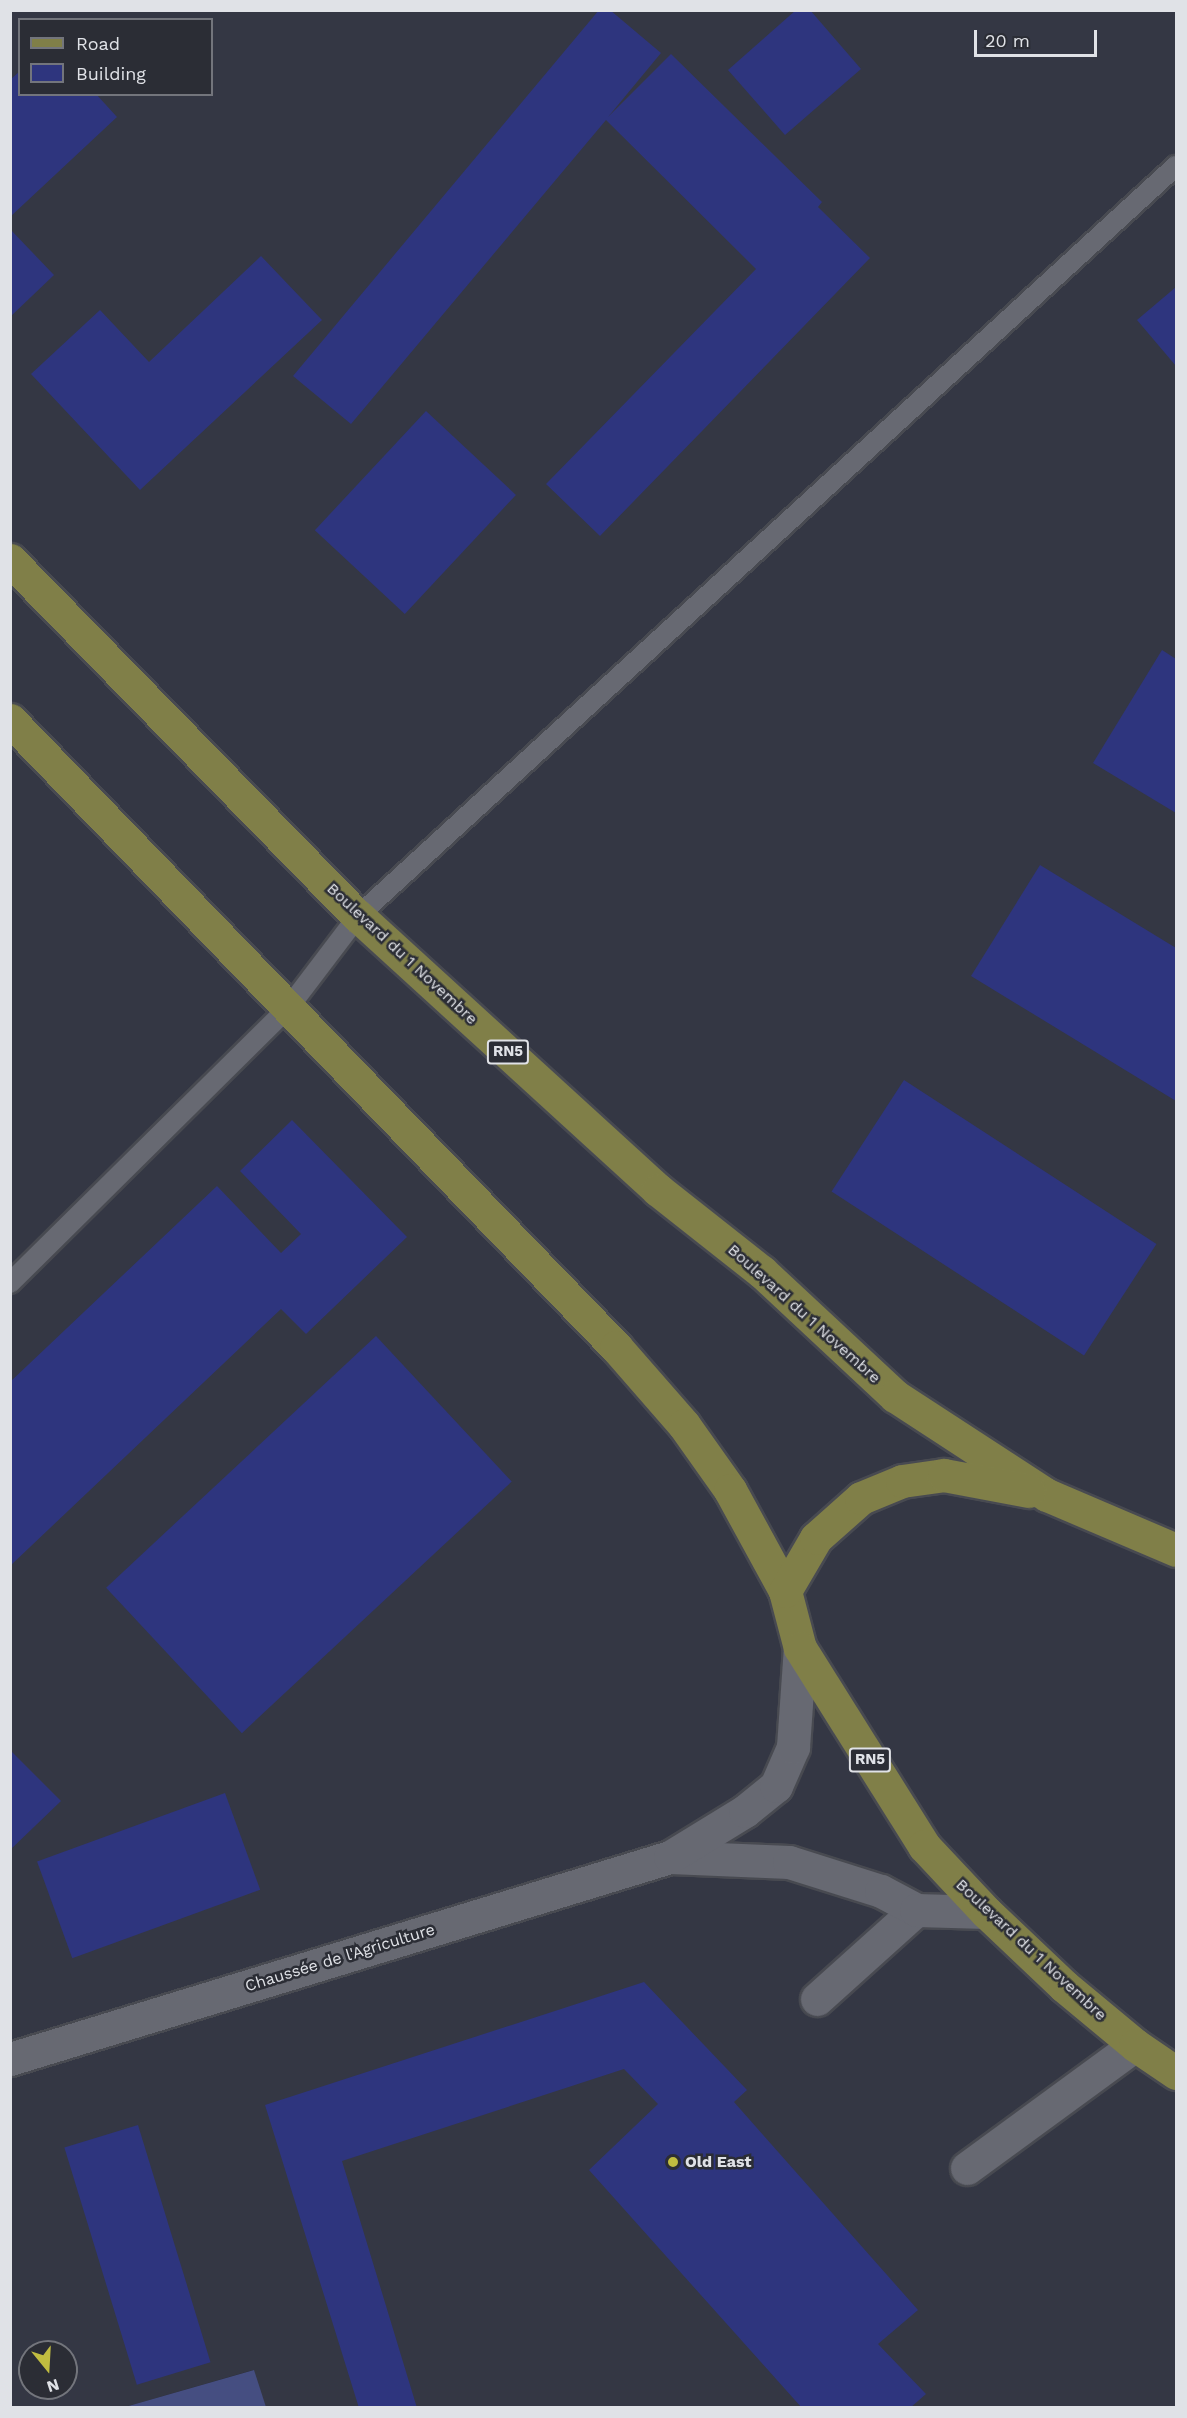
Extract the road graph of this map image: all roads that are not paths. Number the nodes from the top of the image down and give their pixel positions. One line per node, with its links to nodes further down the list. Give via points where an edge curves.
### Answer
1 (1176, 166): 4 (lane)
2 (10, 560): 4 (main road, Boulevard du 1 Novembre / RN5)
3 (10, 720): 5 (main road, Boulevard du 1 Novembre / RN5)
4 (358, 916): 5 (lane); 7 (main road, Boulevard du 1 Novembre / RN5, via 658,1190 762,1272 895,1396)
5 (289, 1007): 6 (lane); 9 (main road, Boulevard du 1 Novembre / RN5, via 616,1347 684,1425 730,1490)
6 (10, 1283)
7 (1047, 1495): 8 (main road, Boulevard du 1 Novembre / RN5); 9 (main road, Boulevard du 1 Novembre / RN5, via 944,1475 902,1481 861,1498 816,1538)
8 (1176, 1550)
9 (785, 1591): 10 (main road, Boulevard du 1 Novembre / RN5)
10 (800, 1648): 11 (street, Chaussée de l'Agriculture, via 792,1747 776,1785 745,1811); 13 (main road, Boulevard du 1 Novembre / RN5, via 924,1846)
11 (670, 1857): 12 (street, Chaussée de l'Agriculture, via 789,1862 881,1891); 16 (street, Chaussée de l'Agriculture)
12 (916, 1910): 13 (street, Chaussée de l'Agriculture); 14 (street)
13 (986, 1912): 15 (main road, Boulevard du 1 Novembre / RN5, via 1064,1986)
14 (817, 1999)
15 (1135, 2045): 17 (main road, Boulevard du 1 Novembre / RN5); 18 (street)
16 (10, 2060)
17 (1176, 2073)
18 (967, 2168)

